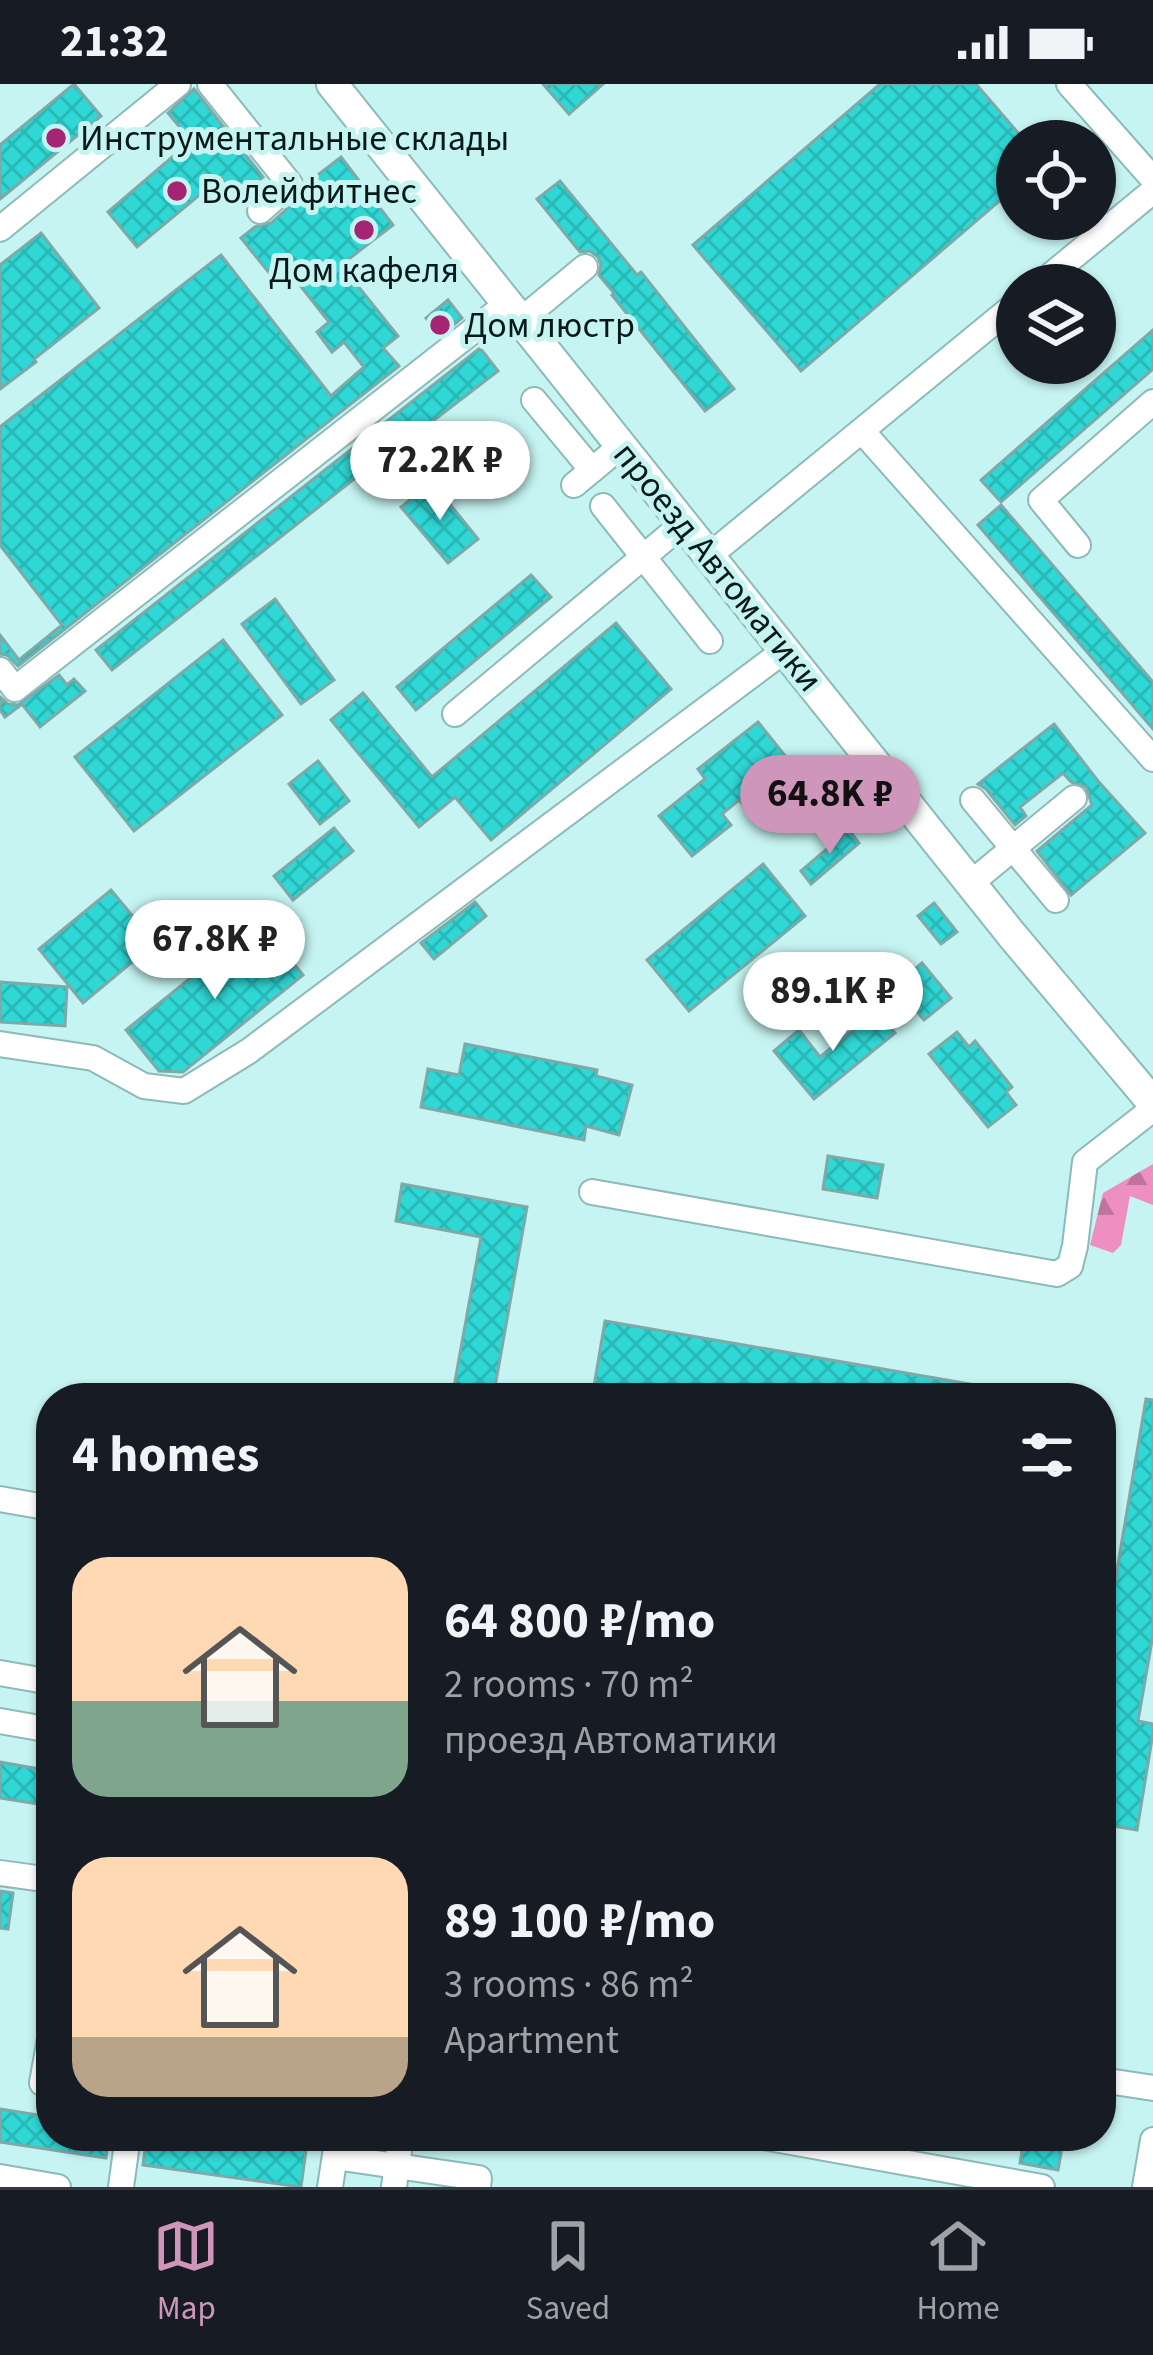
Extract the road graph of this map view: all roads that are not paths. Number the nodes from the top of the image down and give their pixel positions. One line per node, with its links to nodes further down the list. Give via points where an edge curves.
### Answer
1 (178, 84): 8 (street)
2 (210, 84): 7 (street, via 290,184)
3 (332, 84): 11 (main road, проезд Автоматики)
4 (1069, 84): 5 (street)
5 (1153, 179)
6 (1153, 191): 9 (street)
7 (260, 211)
8 (0, 229)
9 (1064, 264)
10 (586, 267): 11 (street)
11 (514, 312): 16 (main road, проезд Автоматики); 24 (street, via 16,689)
12 (996, 320): 15 (street)
13 (534, 400): 16 (street, via 583,478)
14 (1153, 402): 19 (street, via 1041,500)
15 (862, 430): 20 (street); 26 (street)
16 (621, 446): 18 (main road, проезд Автоматики)
17 (603, 506): 21 (street)
18 (684, 523): 20 (main road, проезд Автоматики); 21 (street)
19 (1078, 545)
20 (710, 555): 23 (main road, проезд Автоматики)
21 (644, 556): 22 (street); 25 (street)
22 (710, 641)
23 (785, 650): 30 (main road, проезд Автоматики); 32 (street, via 249,1051 184,1091 144,1086 93,1058)
24 (0, 670)
25 (455, 714)
26 (1153, 759)
27 (1073, 797): 29 (street)
28 (973, 800): 29 (street)
29 (1012, 848): 30 (street); 31 (street)
30 (971, 883): 33 (main road, проезд Автоматики)
31 (1056, 900)
32 (0, 1044)
33 (1153, 1106): 34 (street, via 1085,1162 1070,1266 1057,1274)
34 (592, 1192)
35 (0, 1498): 36 (street)
36 (36, 1505)
37 (0, 1673): 38 (street)
38 (36, 1679)
39 (0, 1721): 40 (street)
40 (36, 1727)
41 (0, 1873): 42 (street)
42 (36, 1878)
43 (1116, 2082): 44 (street)
44 (1153, 2088)
45 (1153, 2140): 57 (street)
46 (126, 2151): 53 (street)
47 (335, 2151): 54 (street)
48 (346, 2151): 50 (street)
49 (845, 2151): 56 (street)
50 (395, 2176): 55 (street, via 479,2178)
51 (0, 2177): 52 (street)
52 (58, 2187)
53 (121, 2187)
54 (330, 2187)
55 (478, 2187)
56 (1042, 2187)
57 (1145, 2187)

